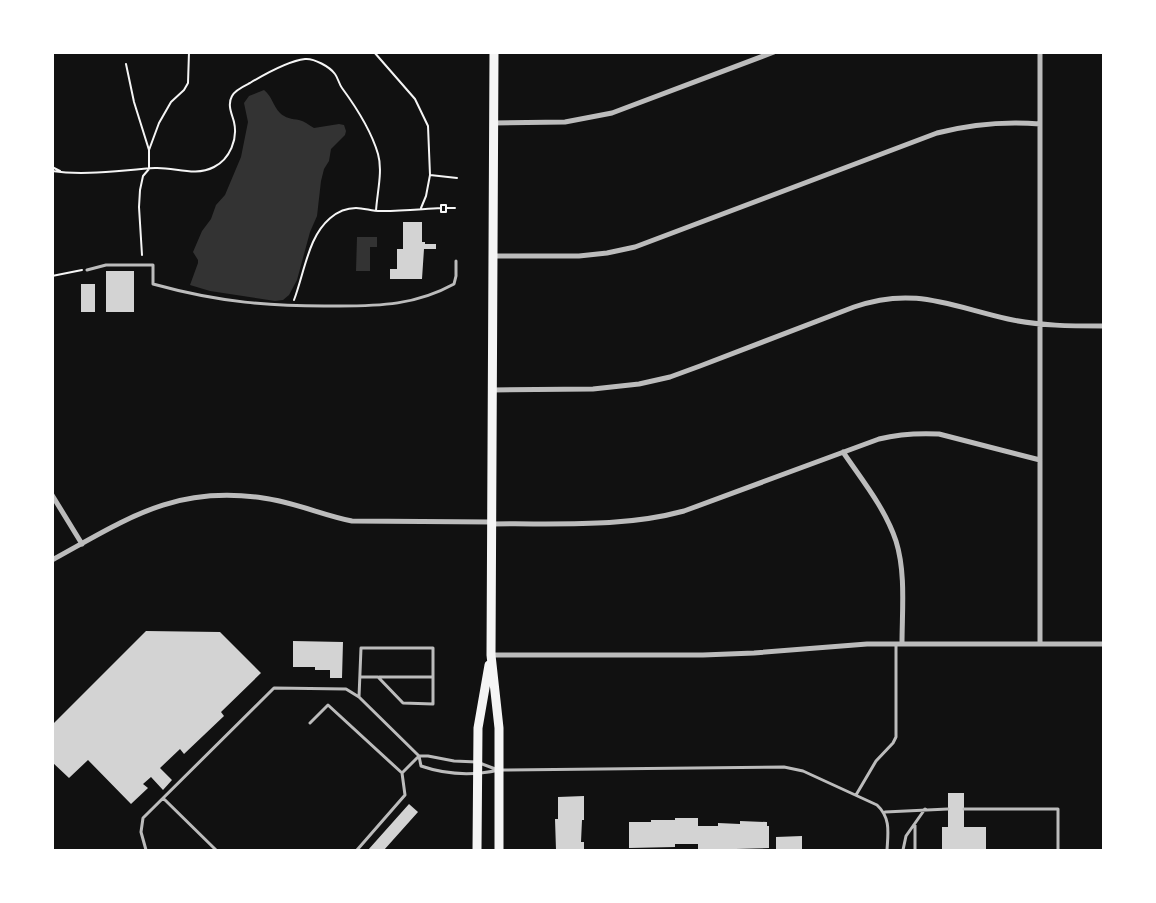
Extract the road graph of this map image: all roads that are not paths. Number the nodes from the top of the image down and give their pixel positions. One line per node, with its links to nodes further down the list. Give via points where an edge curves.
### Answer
1 (494, 52): 4 (main road)
2 (774, 52): 4 (street, via 589,119)
3 (1040, 52): 5 (street)
4 (493, 122): 6 (main road)
5 (1040, 124): 6 (street, via 1016,122 960,126 635,247 579,256); 9 (street)
6 (493, 256): 11 (main road)
7 (456, 261): 8 (lane, via 454,284 442,291 388,306 249,304 192,295 153,284 153,265 106,265)
8 (87, 270)
9 (1040, 325): 10 (street); 11 (street, via 926,298 897,297 861,304 670,377 593,389); 13 (street)
10 (1104, 326)
11 (492, 390): 15 (main road)
12 (843, 452): 13 (street, via 894,435 924,433 966,440); 15 (street, via 661,517 614,523); 18 (street, via 884,513 896,540 902,584)
13 (1040, 460): 19 (street)
14 (52, 495): 16 (street)
15 (492, 523): 16 (street, via 352,521 264,498 217,495 153,507); 21 (main road)
16 (82, 544): 17 (street)
17 (52, 560)
18 (899, 644): 19 (street); 21 (street, via 703,655); 32 (lane, via 896,737 876,761)
19 (1040, 644): 20 (street)
20 (1104, 644)
21 (491, 655): 28 (main road, via 478,728); 29 (main road, via 499,728)
22 (360, 677): 23 (lane); 24 (lane, via 361,648 433,648); 25 (lane)
23 (378, 677): 24 (lane); 24 (lane, via 403,703 433,704)
24 (433, 677)
25 (359, 697): 27 (lane); 33 (lane, via 346,689 274,688)
26 (310, 723): 30 (lane, via 328,705)
27 (419, 756): 28 (lane); 30 (lane); 31 (lane, via 421,766 433,770)
28 (477, 762): 29 (lane); 31 (main road)
29 (499, 770): 31 (lane); 32 (lane, via 784,767 803,771); 43 (main road)
30 (402, 773): 41 (lane, via 405,795)
31 (477, 775): 42 (main road)
32 (856, 795): 37 (lane)
33 (163, 798): 39 (lane, via 144,818 142,832); 40 (lane)
34 (925, 809): 35 (lane); 37 (lane); 38 (lane)
35 (948, 809)
36 (964, 809): 47 (lane, via 1058,809)
37 (885, 812): 44 (lane, via 889,823)
38 (915, 824): 45 (lane, via 906,836); 46 (lane)
39 (146, 850)
40 (216, 850)
41 (357, 850)
42 (477, 850)
43 (499, 850)
44 (887, 850)
45 (903, 850)
46 (915, 850)
47 (1058, 850)

